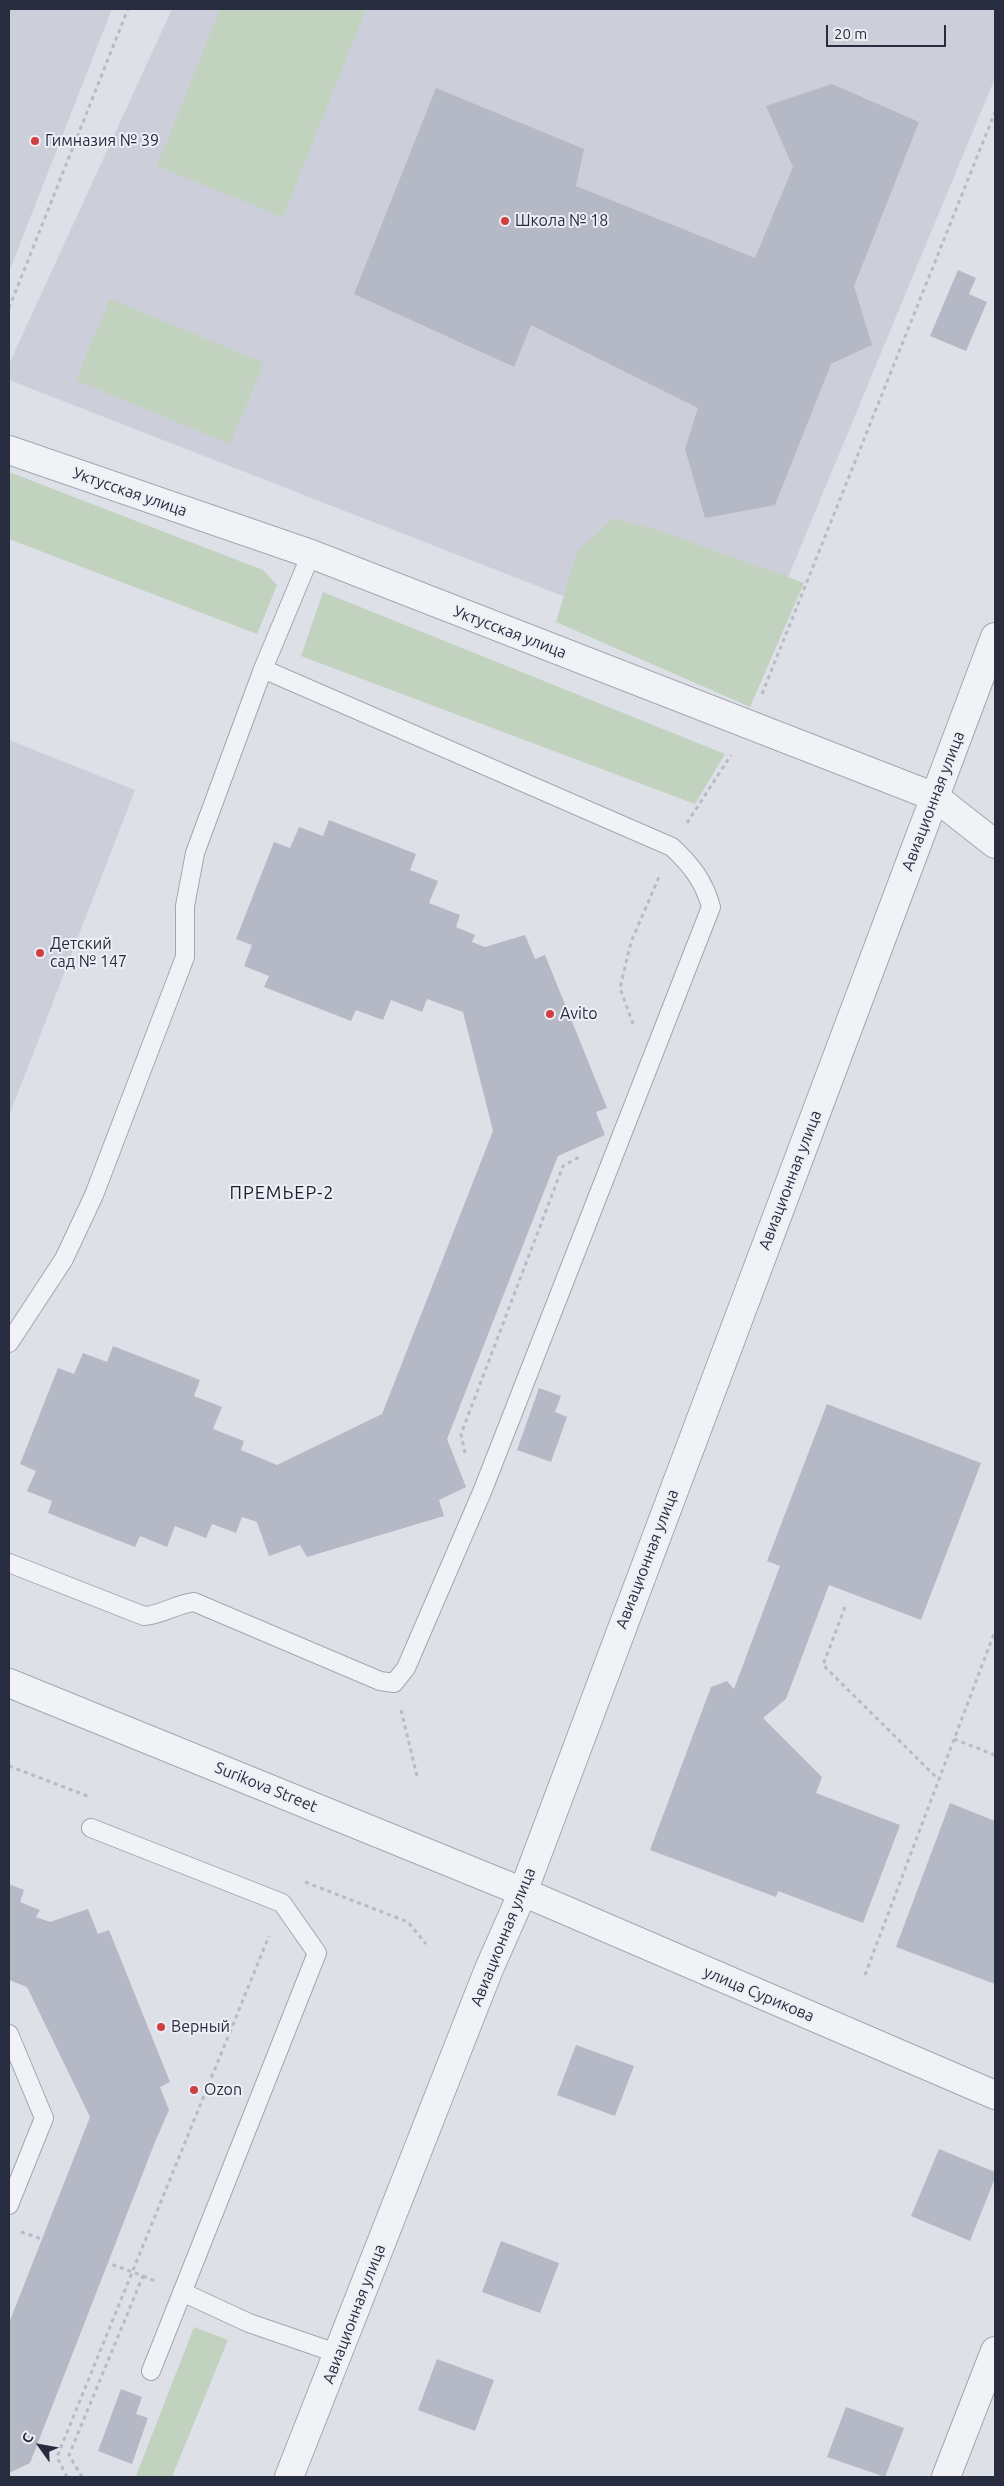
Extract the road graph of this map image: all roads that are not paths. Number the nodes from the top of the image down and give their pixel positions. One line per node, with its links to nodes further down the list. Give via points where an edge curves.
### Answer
1 (9, 450): 2 (street, Уктусская улица)
2 (311, 554): 4 (lane); 5 (street, Уктусская улица)
3 (995, 637): 5 (street, Авиационная улица)
4 (263, 669): 7 (lane, via 195,852 185,906 185,956 94,1195 64,1259); 8 (lane, via 672,847 697,873 711,907 482,1492 406,1668 394,1683 380,1681 194,1602 182,1603 158,1615 144,1616)
5 (935, 797): 6 (street, Уктусская улица); 11 (street, Авиационная улица)
6 (995, 844)
7 (9, 1343)
8 (9, 1563)
9 (9, 1683): 11 (street, Surikova Street)
10 (91, 1828): 15 (lane, via 282,1903 317,1953)
11 (523, 1892): 13 (street, улица Сурикова); 17 (street, Авиационная улица, via 489,1969)
12 (9, 2034): 14 (lane, via 44,2118)
13 (995, 2095)
14 (9, 2204)
15 (182, 2292): 17 (lane, via 248,2323); 18 (lane)
16 (995, 2351): 20 (street)
17 (339, 2354): 19 (street, Авиационная улица)
18 (151, 2371)
19 (289, 2477)
20 (946, 2477)

